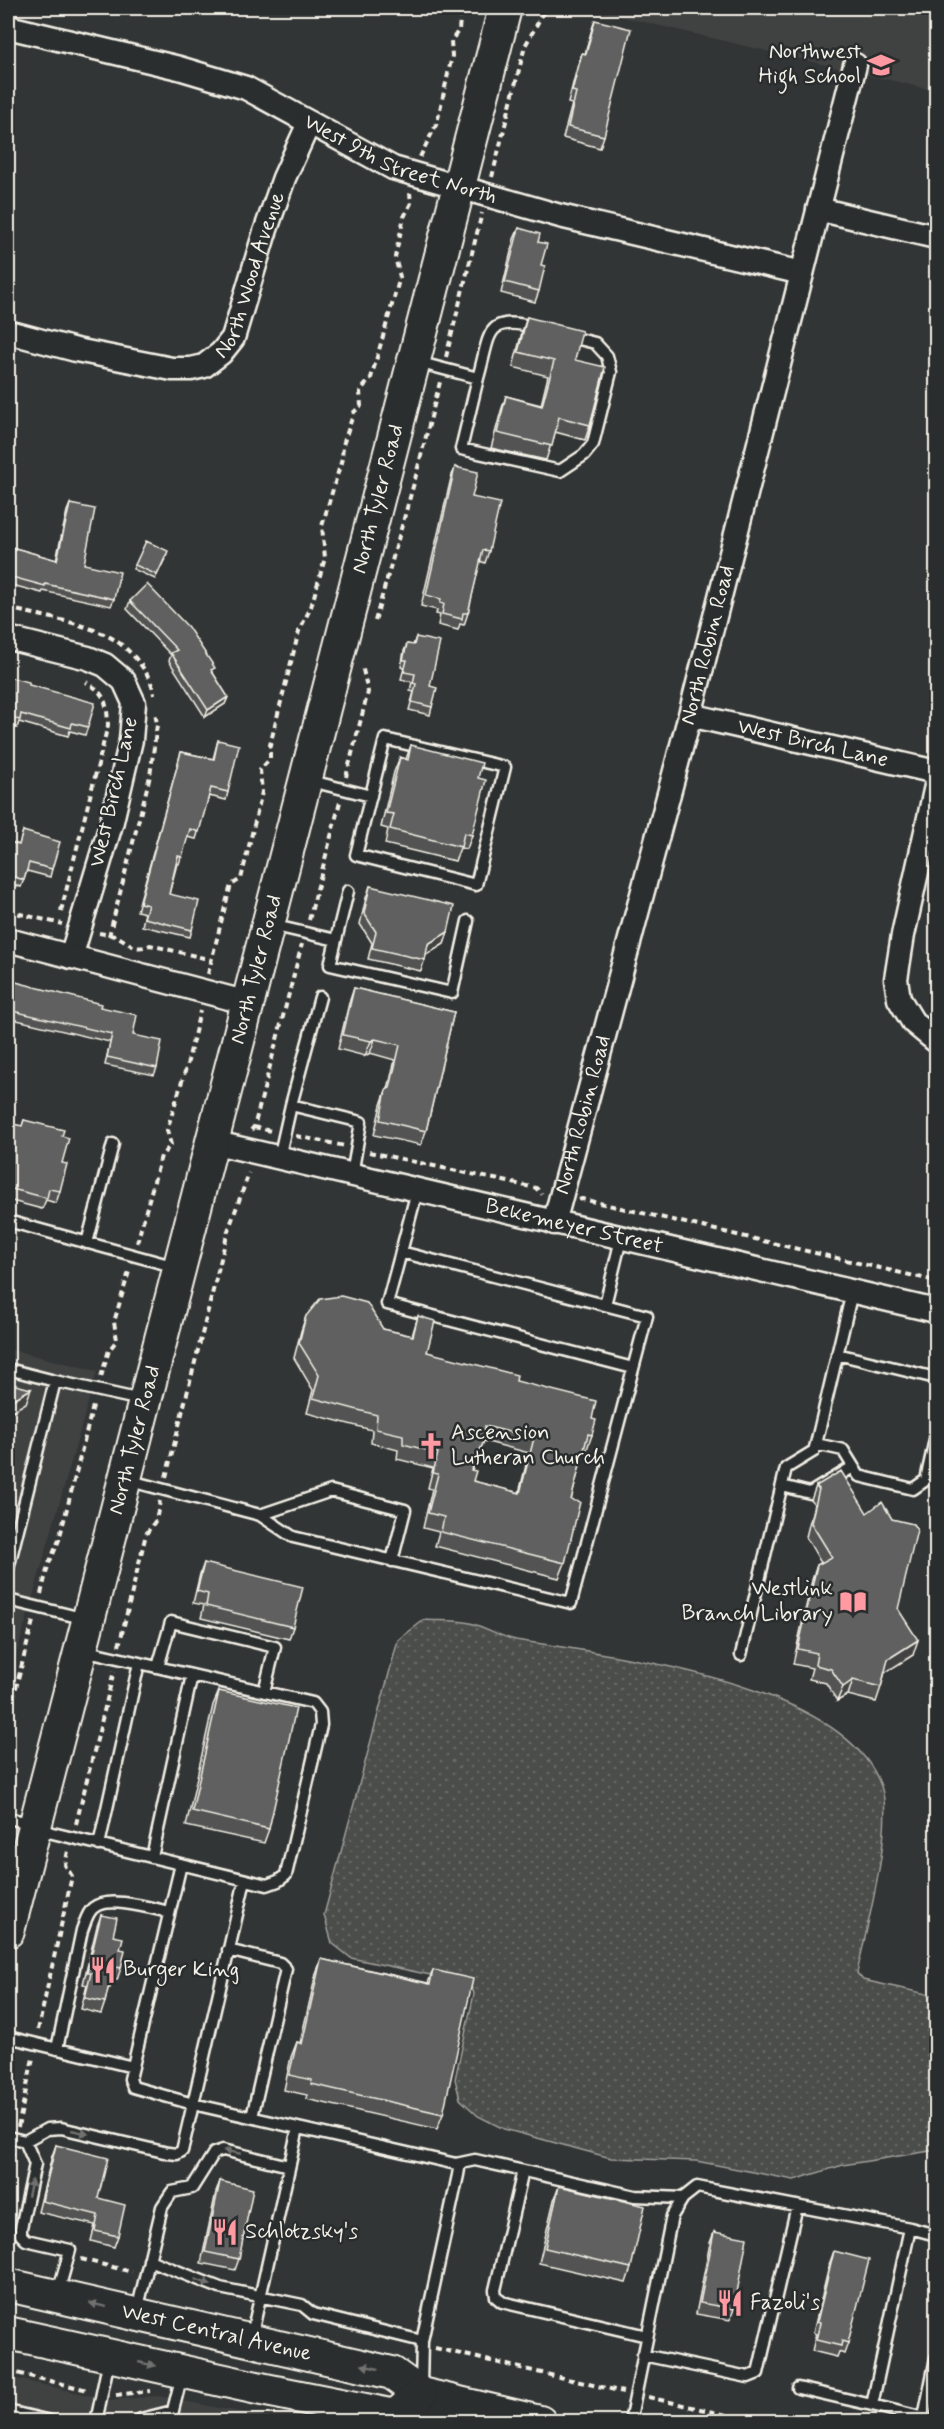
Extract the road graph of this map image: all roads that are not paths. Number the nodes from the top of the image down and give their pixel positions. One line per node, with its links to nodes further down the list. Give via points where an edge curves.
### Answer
1 (505, 8): 5 (main road, North Tyler Road)
2 (8, 27): 4 (street, West 9th Street North, via 246,88)
3 (855, 65): 6 (street, North Robin Road)
4 (309, 123): 5 (street, West 9th Street North, via 393,168); 9 (street, North Wood Avenue, via 284,178 233,338 204,366 172,369)
5 (473, 191): 8 (street, West 9th Street North, via 560,216); 10 (main road, North Tyler Road)
6 (818, 209): 7 (street); 8 (street, North Robin Road)
7 (936, 237)
8 (802, 273): 13 (street, North Robin Road)
9 (8, 332)
10 (428, 365): 11 (lane); 15 (main road, North Tyler Road)
11 (478, 378): 11 (lane, via 490,337 496,326 504,322 595,343 607,357 611,372 593,444 560,471 461,449)
12 (8, 639): 23 (street, West Birch Lane, via 105,665 124,681 134,703 131,740 112,821 69,926)
13 (690, 715): 14 (street, West Birch Lane); 34 (street, North Robin Road)
14 (936, 772)
15 (306, 779): 17 (lane); 20 (main road, North Tyler Road)
16 (936, 786): 26 (street, via 896,979 899,999 913,1022)
17 (371, 796): 17 (lane, via 385,739 505,767 476,885 356,855)
18 (348, 891): 22 (lane)
19 (468, 921): 22 (lane, via 452,993 330,965)
20 (268, 924): 22 (lane); 25 (main road, North Tyler Road)
21 (8, 940): 23 (street)
22 (336, 940)
23 (71, 957): 25 (street)
24 (320, 997): 27 (lane)
25 (248, 1003): 28 (main road, North Tyler Road)
26 (936, 1041)
27 (291, 1105): 30 (lane); 31 (lane, via 361,1122)
28 (212, 1142): 30 (street, Bekemeyer Street); 38 (main road, North Tyler Road)
29 (113, 1144): 36 (lane)
30 (279, 1158): 31 (street, Bekemeyer Street)
31 (352, 1175): 32 (street, Bekemeyer Street)
32 (417, 1191): 34 (street, Bekemeyer Street); 37 (lane)
33 (8, 1221): 36 (lane)
34 (554, 1223): 35 (street, Bekemeyer Street)
35 (621, 1239): 39 (street, Bekemeyer Street); 40 (lane)
36 (87, 1243): 38 (lane)
37 (401, 1252): 40 (lane); 43 (lane, via 387,1304)
38 (179, 1268): 47 (main road, North Tyler Road)
39 (852, 1292): 41 (street, Bekemeyer Street); 42 (lane)
40 (606, 1305): 43 (lane, via 647,1316)
41 (936, 1311)
42 (837, 1354): 45 (lane); 49 (lane)
43 (633, 1368): 54 (lane, via 572,1603)
44 (8, 1369): 46 (lane)
45 (936, 1378)
46 (55, 1381): 47 (lane); 55 (lane)
47 (145, 1401): 51 (main road, North Tyler Road)
48 (936, 1435): 50 (lane, via 926,1480 913,1489 859,1476)
49 (816, 1444): 50 (lane, via 843,1450); 52 (lane, via 814,1450 786,1468)
50 (853, 1467): 52 (lane, via 810,1493)
51 (124, 1479): 53 (lane); 57 (main road, North Tyler Road)
52 (782, 1486): 58 (lane)
53 (260, 1515): 54 (lane, via 293,1538); 54 (lane, via 331,1491 405,1510)
54 (392, 1561)
55 (8, 1569)
56 (8, 1600): 57 (lane, via 37,1608)
57 (84, 1634): 59 (lane); 63 (main road, North Tyler Road)
58 (741, 1655)
59 (139, 1663): 60 (lane); 64 (lane)
60 (158, 1667): 61 (lane); 62 (lane, via 171,1622 275,1647)
61 (192, 1675): 62 (lane); 65 (lane)
62 (264, 1692): 67 (lane, via 314,1703 321,1725 286,1875 267,1885)
63 (25, 1824): 64 (lane); 69 (main road, North Tyler Road)
64 (99, 1845): 65 (lane)
65 (152, 1857): 66 (lane)
66 (181, 1864): 67 (lane); 68 (lane)
67 (244, 1880): 70 (lane)
68 (169, 1912): 72 (lane, via 113,1902 93,1908 82,1930); 73 (lane)
69 (8, 1931)
70 (228, 1950): 74 (lane); 75 (lane, via 280,1963 286,1969)
71 (8, 2037): 72 (lane)
72 (57, 2049): 73 (lane)
73 (133, 2067): 74 (lane, via 133,2087)
74 (193, 2104): 75 (lane); 78 (lane, one-way to 74, via 46,2129 61,2128 177,2154 182,2151)
75 (252, 2118): 76 (lane)
76 (297, 2128): 79 (lane); 80 (lane)
77 (8, 2137): 78 (lane)
78 (25, 2141): 89 (lane, one-way to 78, via 70,2250 26,2240 21,2235 35,2164)
79 (456, 2164): 81 (lane, via 475,2160); 94 (lane, via 458,2175)
80 (289, 2166): 86 (lane, one-way to 86, via 223,2150 214,2153 192,2188 172,2192 162,2207); 88 (lane)
81 (523, 2171): 82 (lane, via 635,2196); 92 (lane, via 496,2297 502,2302)
82 (683, 2198): 83 (lane, via 697,2187); 92 (lane, via 672,2216)
83 (797, 2206): 84 (lane); 95 (lane, via 758,2373 748,2377)
84 (910, 2228): 85 (lane); 100 (lane)
85 (936, 2235)
86 (149, 2260): 88 (lane, one-way to 88, via 213,2285); 90 (lane)
87 (8, 2284): 89 (main road, West Central Avenue)
88 (260, 2295): 93 (lane); 94 (lane, via 302,2305 313,2314)
89 (57, 2296): 90 (main road, West Central Avenue, one-way to 89)
90 (137, 2314): 93 (main road, West Central Avenue)
91 (8, 2333): 96 (main road, West Central Avenue)
92 (647, 2336): 95 (lane)
93 (250, 2339): 101 (main road, West Central Avenue, one-way to 93, via 392,2373)
94 (422, 2341): 101 (lane)
95 (643, 2355): 110 (lane)
96 (109, 2356): 98 (main road, West Central Avenue, one-way to 98); 107 (lane)
97 (936, 2358): 105 (lane)
98 (179, 2383): 101 (main road, West Central Avenue, via 395,2416); 104 (lane)
99 (798, 2388): 100 (lane)
100 (872, 2405): 105 (lane)
101 (419, 2408): 109 (main road, West Central Avenue)
102 (8, 2411): 106 (lane)
103 (936, 2414): 105 (lane)
104 (172, 2416): 108 (lane)
105 (924, 2417)
106 (54, 2421)
107 (96, 2421)
108 (138, 2421)
109 (540, 2421)
110 (630, 2421)

